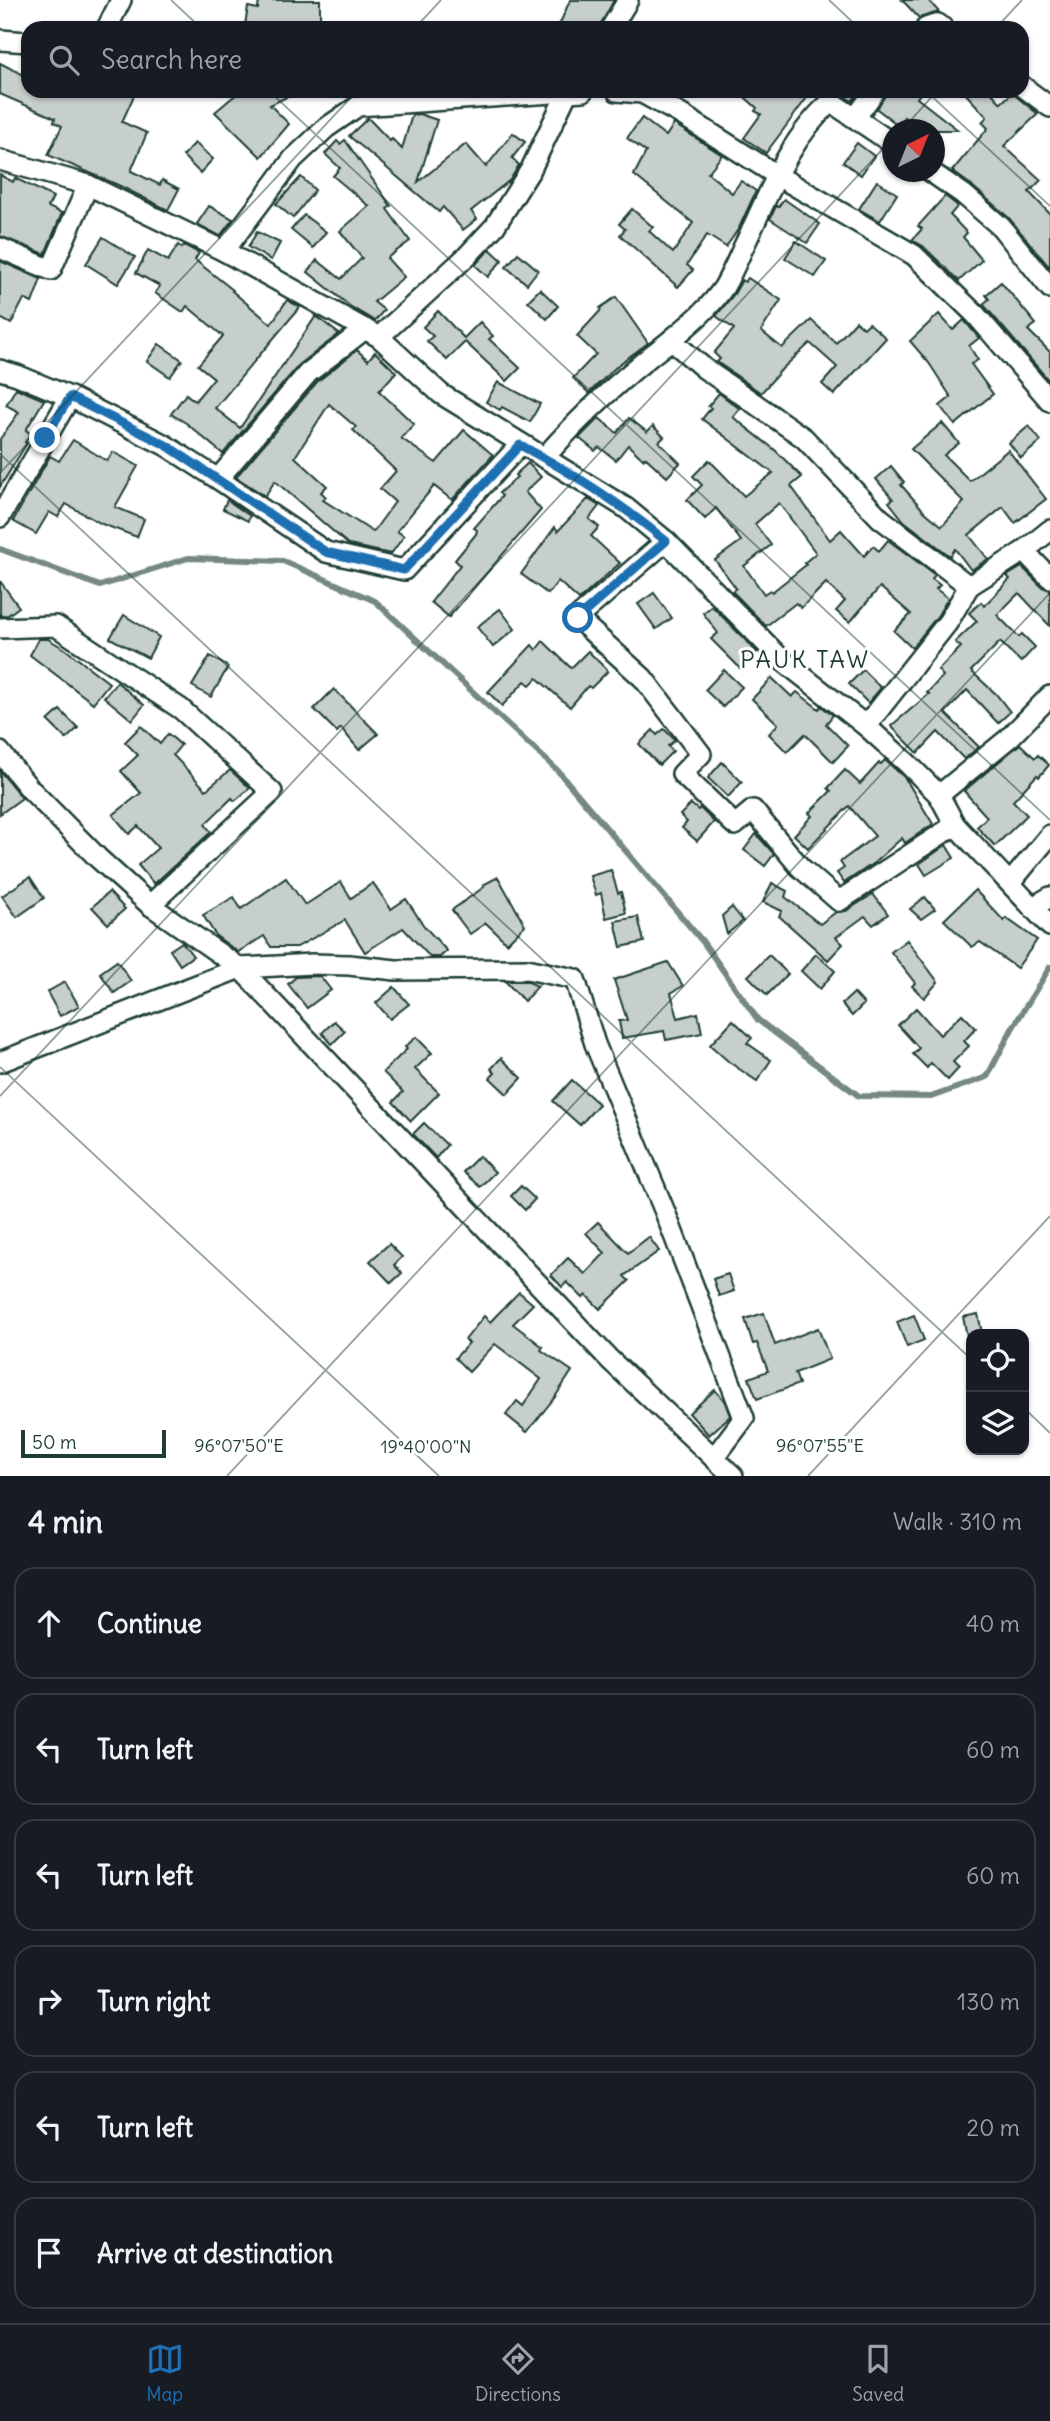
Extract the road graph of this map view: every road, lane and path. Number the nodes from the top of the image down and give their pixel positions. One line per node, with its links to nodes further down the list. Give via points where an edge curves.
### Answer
1 (121, 0): 3 (street)
2 (628, 0): 4 (street)
3 (110, 21)
4 (615, 21)
5 (0, 40): 6 (street)
6 (21, 42)
7 (1029, 91): 12 (street)
8 (473, 98): 20 (street, via 358,106 293,159)
9 (569, 98): 22 (street, via 495,226 467,256)
10 (651, 98): 16 (street)
11 (870, 98): 13 (street)
12 (1050, 107)
13 (856, 117): 14 (street); 16 (street, via 831,102 806,128)
14 (882, 136)
15 (0, 160): 18 (street)
16 (778, 176): 23 (street, via 724,286); 26 (street, via 914,255 975,314)
17 (945, 181): 21 (street, via 1000,227)
18 (88, 185): 19 (street, via 51,270); 20 (street)
19 (0, 248)
20 (224, 251): 22 (street)
21 (1050, 288)
22 (372, 333): 27 (street, via 441,394); 29 (street, via 308,373)
23 (671, 340): 28 (street, via 625,375); 35 (street, via 804,438 880,518)
24 (0, 370): 25 (street)
25 (70, 397): 29 (street, via 166,445); 30 (street)
26 (1050, 401)
27 (520, 445): 28 (street); 29 (street, via 404,570 326,552)
28 (544, 458): 32 (street, via 626,508)
29 (218, 479)
30 (2, 513)
31 (1050, 530): 33 (street)
32 (666, 541): 38 (street, via 782,660); 41 (street, via 578,618 643,678 701,754 682,774 735,825 753,810 800,867 839,901)
33 (1024, 551): 34 (street); 35 (street)
34 (1050, 578)
35 (969, 586): 38 (street, via 948,622)
36 (0, 628): 45 (street, via 56,626 181,709 272,792)
37 (1050, 696): 40 (street, via 1009,738)
38 (866, 726): 40 (street)
39 (0, 752): 45 (street, via 40,799)
40 (939, 795): 41 (street)
41 (956, 825): 43 (street)
42 (1050, 835): 43 (street)
43 (1011, 882): 46 (street)
44 (1050, 897): 46 (street)
45 (150, 905): 47 (street)
46 (1042, 917)
47 (240, 968): 48 (street); 49 (street, via 610,1360); 49 (street, via 312,964 396,970 527,969 575,979 595,1044 744,1418)
48 (0, 1062)
49 (713, 1458): 50 (street)
50 (733, 1476)

